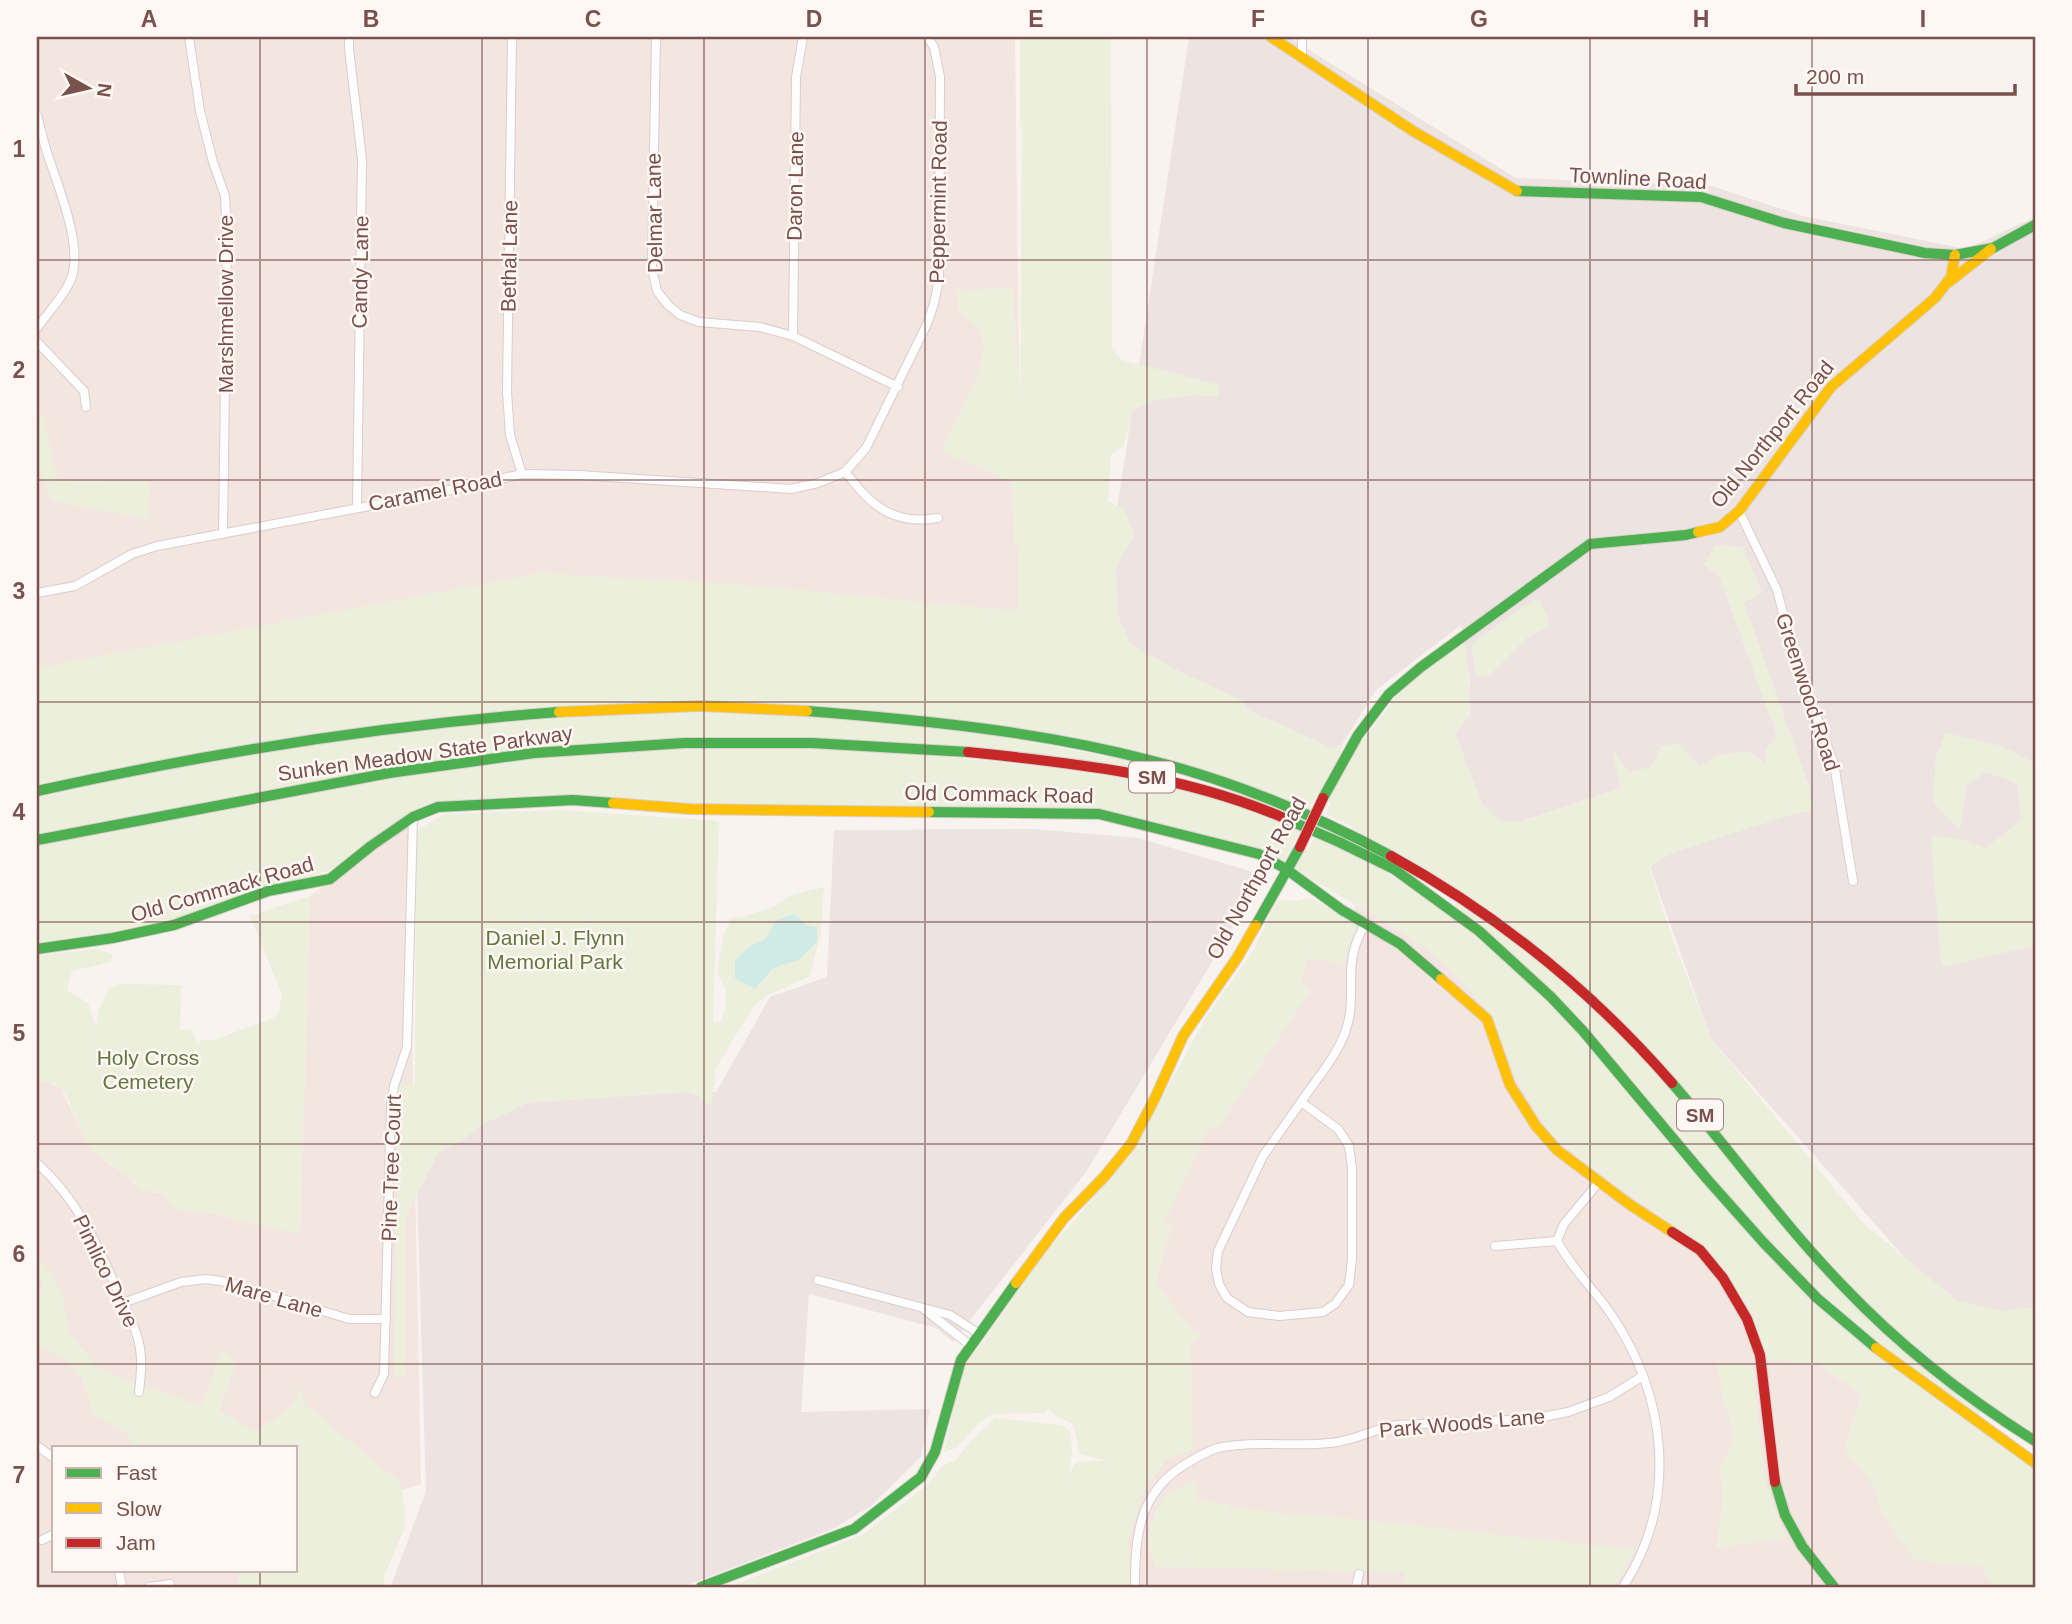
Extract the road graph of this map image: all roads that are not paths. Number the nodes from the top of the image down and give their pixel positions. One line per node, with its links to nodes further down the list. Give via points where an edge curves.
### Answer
1 (189, 37): 27 (street, Marshmellow Drive, via 200,111 225,196)
2 (349, 37): 24 (street, Candy Lane, via 362,159)
3 (512, 37): 23 (street, Bethal Lane, via 507,392 510,435)
4 (656, 37): 18 (street, Delmar Lane, via 652,268 657,291 680,315 699,322 760,327)
5 (803, 37): 18 (street, Daron Lane, via 796,77)
6 (927, 37): 20 (street, Peppermint Road, via 934,47 940,77 939,279 927,324)
7 (1271, 37): 9 (main road, Townline Road)
8 (1302, 37): 9 (street)
9 (1302, 56): 15 (main road, Townline Road, via 1413,131 1514,191 1701,197 1784,223 1925,253)
10 (37, 115): 11 (street)
11 (46, 151): 12 (street); 17 (street, via 71,232 75,263 71,279)
12 (37, 154)
13 (2035, 225): 14 (main road, Townline Road)
14 (1993, 248): 15 (main road, Townline Road); 16 (main road, Old Northport Road)
15 (1955, 255): 16 (main road)
16 (1947, 284): 25 (main road, Old Northport Road, via 1831,387)
17 (37, 328)
18 (793, 336): 20 (street, Delmar Lane)
19 (37, 341): 21 (street, via 84,391)
20 (898, 387): 22 (street, Peppermint Road, via 866,448)
21 (86, 407)
22 (845, 472): 23 (street, Caramel Road, via 791,489); 26 (street, via 864,495 885,510 904,519)
23 (522, 474): 24 (street, Caramel Road)
24 (357, 507): 27 (street, Caramel Road)
25 (1739, 511): 32 (main road, Old Northport Road, bridge, via 1720,527 1686,535 1590,544 1421,667 1389,694 1358,735); 33 (street, Greenwood Road, via 1776,590 1795,659 1834,764)
26 (939, 517)
27 (223, 534): 28 (street, Caramel Road, via 157,546 132,554 75,586)
28 (37, 593)
29 (37, 791): 50 (main road, Sunken Meadow State Parkway / SM, via 241,748 392,726 584,708 701,706 818,711 984,729 1150,760 1235,785 1333,825 1391,856 1502,925 1551,964 1616,1020 1684,1095 1850,1294 1977,1404)
30 (414, 817): 32 (main road, Old Commack Road, via 438,807 573,800 690,809 1088,813 1259,855); 35 (main road, Old Commack Road, via 330,878 268,891 174,925); 44 (street, Pine Tree Court, via 407,1047 391,1106)
31 (37, 839): 53 (main road, Sunken Meadow State Parkway / SM, via 389,773 534,752 684,743 812,743 1039,760 1123,771 1254,805 1394,869 1479,931 1551,997 1707,1179 1817,1297 1887,1358)
32 (1286, 869): 34 (main road, Old Commack Road); 45 (main road, Old Northport Road, via 1237,958 1183,1036 1130,1144 1064,1218)
33 (1853, 881)
34 (1366, 922): 36 (street, via 1354,947 1348,1025); 38 (main road, Old Commack Road, via 1408,950 1487,1019 1510,1085 1536,1126 1557,1150)
35 (37, 949)
36 (1301, 1102): 36 (street, via 1263,1156 1218,1251 1219,1284 1227,1298 1248,1312 1279,1317 1323,1312 1349,1284 1349,1146 1338,1129)
37 (37, 1163): 42 (street, Pimlico Drive, via 82,1218)
38 (1599, 1182): 39 (street, via 1564,1224); 63 (main road, Old Commack Road, via 1700,1250 1747,1319 1760,1355 1773,1477 1781,1503 1802,1546)
39 (1556, 1241): 40 (street); 47 (street, via 1631,1346)
40 (1495, 1246)
41 (818, 1280): 43 (street)
42 (123, 1304): 44 (street, Mare Lane, via 181,1282 206,1279 349,1319); 48 (street, Pimlico Drive, via 138,1337 142,1363)
43 (922, 1307): 45 (street, via 950,1315); 46 (street)
44 (386, 1320): 49 (street, Pine Tree Court, via 384,1374)
45 (978, 1333): 46 (main road, Old Northport Road)
46 (970, 1345): 59 (main road, Old Northport Road, via 961,1360 936,1452 921,1477 854,1529)
47 (1643, 1376): 60 (street, Park Woods Lane, via 1609,1397 1532,1419 1397,1425 1346,1441 1216,1448 1174,1472 1154,1493 1140,1524); 62 (street, via 1657,1419 1657,1504)
48 (139, 1392)
49 (375, 1392)
50 (2035, 1441)
51 (37, 1446): 52 (street)
52 (52, 1457)
53 (2035, 1463)
54 (52, 1535): 55 (street)
55 (42, 1539)
56 (1359, 1573): 61 (street)
57 (170, 1584): 58 (street)
58 (149, 1587)
59 (701, 1587)
60 (1135, 1587)
61 (1356, 1587)
62 (1623, 1587)
63 (1834, 1587)

